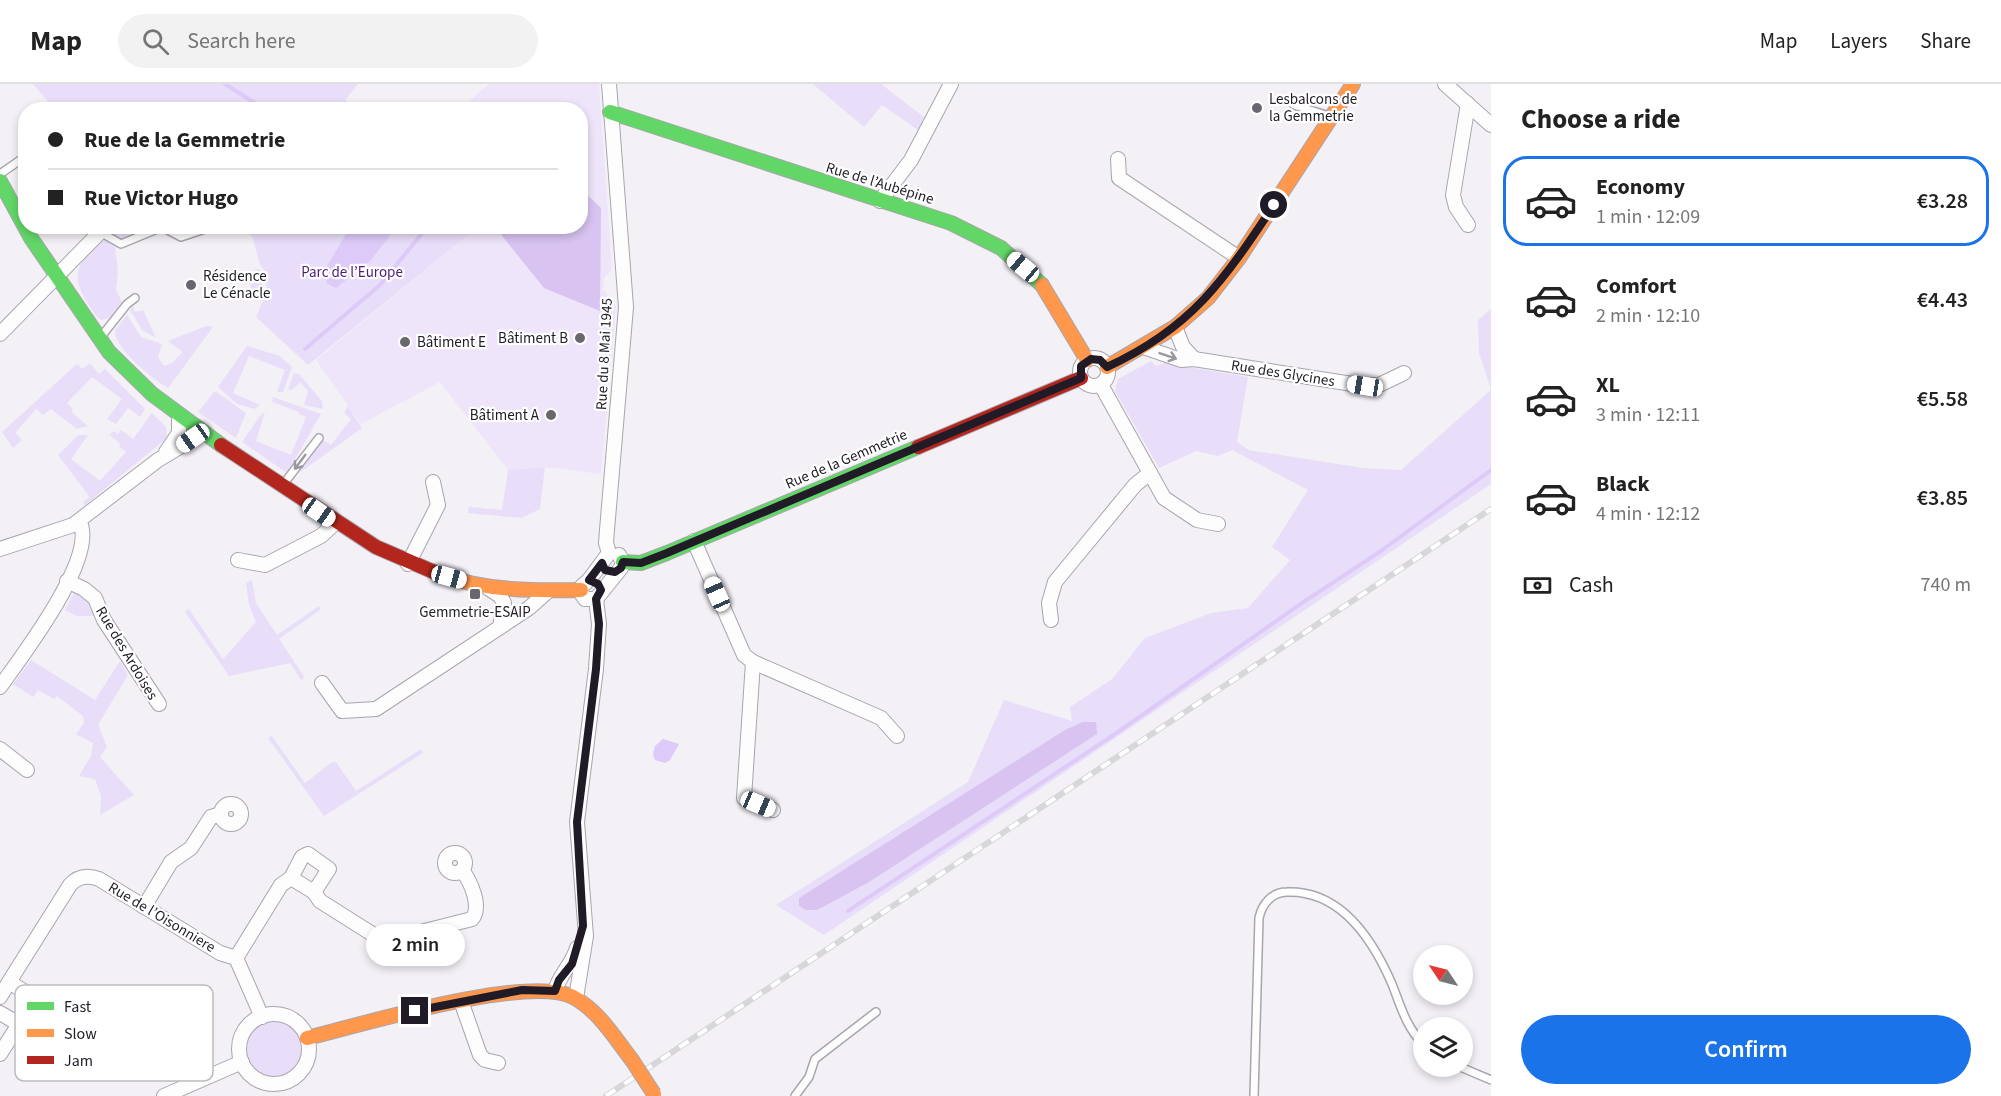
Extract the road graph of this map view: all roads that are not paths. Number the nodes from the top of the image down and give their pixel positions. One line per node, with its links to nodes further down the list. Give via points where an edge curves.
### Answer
1 (609, 84): 7 (street, Rue du 8 Mai 1945)
2 (951, 84): 14 (street, via 911,160)
3 (1353, 84): 8 (street)
4 (1445, 84): 5 (street)
5 (1468, 104): 9 (street); 16 (street, via 1453,195)
6 (1294, 105): 8 (lane)
7 (610, 112): 14 (street, Rue de l’Aubépine); 48 (street, Rue du 8 Mai 1945, via 626,307)
8 (1332, 117): 23 (street)
9 (1491, 125)
10 (1118, 159): 23 (street, via 1119,178)
11 (18, 162): 12 (lane)
12 (0, 174)
13 (0, 181): 15 (street)
14 (880, 201): 31 (street, Rue de l’Aubépine, via 965,227 1002,250 1052,299)
15 (18, 216)
16 (1468, 225)
17 (28, 234): 24 (street)
18 (98, 234): 24 (street)
19 (109, 234): 20 (lane, via 121,244)
20 (145, 234)
21 (175, 234): 22 (lane)
22 (190, 234)
23 (1239, 258): 26 (street, via 1208,298)
24 (56, 278): 27 (street); 28 (street)
25 (135, 298): 28 (lane)
26 (1175, 327): 29 (street); 30 (street, via 1183,347)
27 (0, 334)
28 (99, 340): 36 (street, via 137,381)
29 (1143, 347): 30 (street, Rue des Glycines, one-way to 30, via 1181,360); 32 (street)
30 (1194, 359): 33 (street, Rue des Glycines, via 1365,386 1379,385)
31 (1087, 360): 32 (street, via 1100,360); 34 (street, via 1081,366)
32 (1107, 367): 35 (street)
33 (1404, 373)
34 (1081, 378): 35 (street, via 1087,385); 46 (street, Rue de la Gemmetrie)
35 (1101, 385): 40 (street)
36 (179, 415): 37 (street); 39 (street, via 181,424 176,440)
37 (203, 433): 39 (street); 42 (street)
38 (319, 438): 42 (lane, one-way to 42)
39 (158, 460): 43 (street)
40 (1150, 473): 45 (street, via 1164,498 1197,520); 57 (street, via 1135,485 1055,582 1049,603)
41 (433, 482): 50 (street, via 438,505)
42 (282, 486): 44 (street)
43 (79, 521): 47 (street); 52 (street, via 84,540)
44 (335, 524): 49 (street, via 321,536 265,565); 50 (street)
45 (1218, 524)
46 (694, 542): 51 (street, Rue de la Gemmetrie, via 641,563); 59 (street, via 744,656)
47 (0, 549)
48 (606, 558): 51 (street, via 618,554); 53 (street)
49 (238, 560)
50 (408, 564): 54 (street)
51 (619, 567): 56 (street)
52 (67, 581): 61 (street, via 51,613); 62 (street, Rue des Ardoises, via 95,598 104,620)
53 (585, 585): 55 (street); 56 (street, via 585,599)
54 (488, 588): 55 (street); 58 (street, via 500,596 506,608)
55 (547, 592): 58 (street)
56 (599, 595): 72 (street, via 596,669 577,822)
57 (1051, 620)
58 (500, 627): 60 (street, via 376,709 342,711)
59 (753, 662): 63 (street, via 881,718); 66 (street, via 744,798)
60 (322, 683)
61 (0, 687)
62 (159, 704)
63 (897, 736)
64 (0, 749): 65 (street)
65 (27, 770)
66 (773, 810)
67 (221, 814): 71 (street, via 212,817 190,848 171,862)
68 (462, 870): 70 (street, via 470,882 476,908 472,919 393,940 377,937 320,901)
69 (291, 878): 70 (street); 70 (street, via 304,855 310,855 329,872); 73 (street, via 281,885)
70 (314, 892)
71 (144, 907): 73 (street, Rue de l’Oisonniere, via 220,953); 74 (street, Rue de l’Oisonniere, via 99,879 84,876 75,880)
72 (583, 926): 76 (street, via 572,964); 78 (street, via 585,946)
73 (236, 958): 82 (street)
74 (9, 982): 75 (street); 77 (street, Rue de l’Oisonniere)
75 (15, 986)
76 (555, 991): 78 (street); 79 (street, via 522,990)
77 (0, 997)
78 (576, 999): 95 (street, bridge, via 600,1017)
79 (461, 1001): 86 (street); 89 (street, via 480,1055)
80 (876, 1012): 97 (lane, via 815,1059 809,1077)
81 (0, 1013): 83 (street)
82 (262, 1017): 86 (street, via 276,1014 289,1018); 88 (street, via 245,1030 240,1040)
83 (15, 1022)
84 (15, 1030): 87 (street)
85 (1413, 1031): 98 (lane, via 1370,941 1352,919 1315,896 1281,892 1269,899 1259,918)
86 (307, 1038): 94 (street, via 308,1059 304,1068)
87 (0, 1054)
88 (242, 1062): 91 (street); 94 (street, via 252,1077)
89 (498, 1063)
90 (1473, 1072): 92 (lane)
91 (213, 1075)
92 (1491, 1080)
93 (198, 1081): 96 (street)
94 (280, 1090)
95 (654, 1095)
96 (164, 1096)
97 (795, 1096)
98 (1254, 1096)

